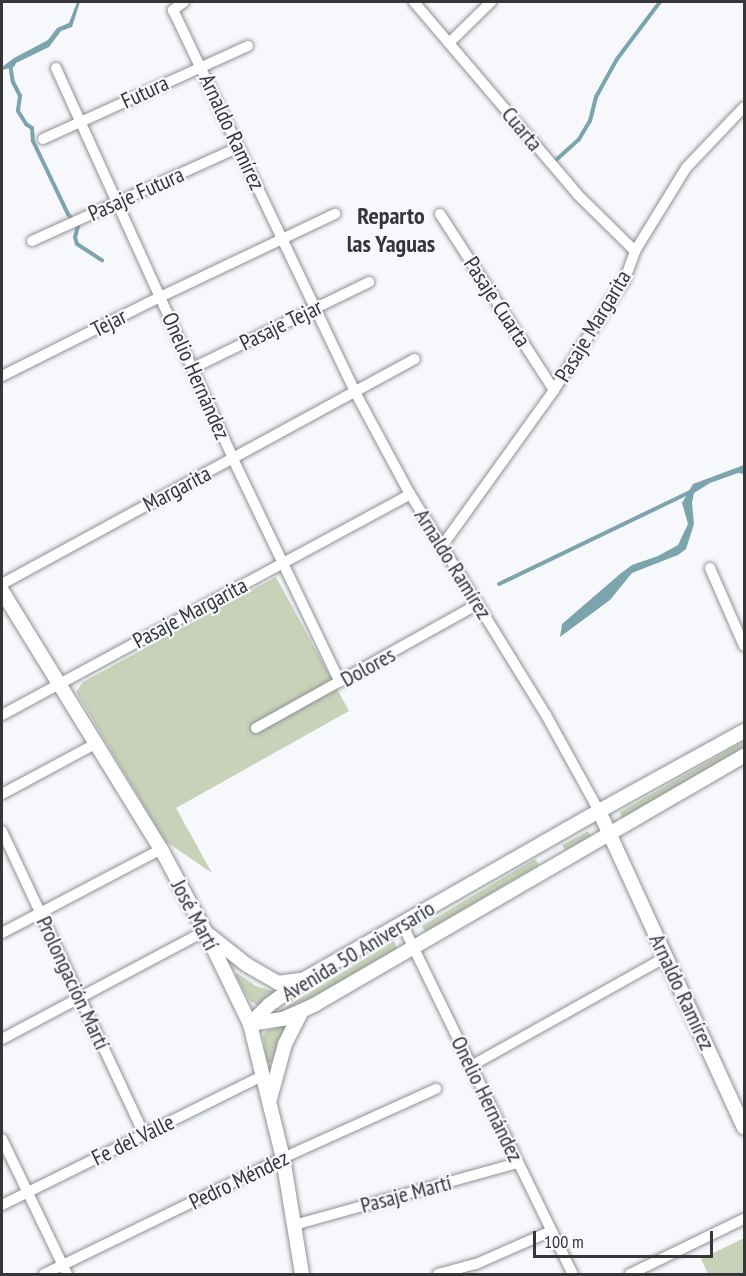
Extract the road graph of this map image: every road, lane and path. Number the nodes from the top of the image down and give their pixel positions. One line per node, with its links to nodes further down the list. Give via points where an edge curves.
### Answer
1 (184, 2): 6 (street, Arnaldo Ramírez, via 173,10)
2 (414, 2): 4 (street, Cuarta)
3 (491, 2): 4 (street)
4 (449, 43): 17 (street, Cuarta, via 578,195)
5 (248, 46): 6 (street, Futura)
6 (201, 67): 9 (street, Futura); 11 (street, Arnaldo Ramírez)
7 (56, 68): 9 (street, Onelio Hernández)
8 (744, 107): 17 (street, Pasaje Margarita, via 686,168)
9 (80, 122): 10 (street, Futura); 12 (street, Onelio Hernández)
10 (43, 139)
11 (239, 147): 12 (street, Pasaje Futura); 15 (street, Arnaldo Ramírez)
12 (117, 202): 16 (street, Pasaje Futura); 19 (street, Onelio Hernández)
13 (335, 214): 15 (street, Tejar)
14 (440, 214): 24 (street, Pasaje Cuarta)
15 (282, 240): 19 (street, Tejar); 20 (street, Arnaldo Ramírez)
16 (32, 241)
17 (635, 251): 24 (street, Pasaje Margarita, via 625,279)
18 (369, 282): 20 (street, Pasaje Tejar)
19 (160, 297): 22 (street, Onelio Hernández); 23 (street, Tejar)
20 (314, 308): 22 (street, Pasaje Tejar); 25 (street, Arnaldo Ramírez)
21 (415, 359): 25 (street, Margarita)
22 (193, 368): 26 (street, Onelio Hernández)
23 (2, 376)
24 (554, 390): 28 (street, Pasaje Margarita)
25 (355, 392): 26 (street, Margarita); 27 (street, Arnaldo Ramírez)
26 (233, 459): 29 (street, Onelio Hernández); 31 (street, Margarita)
27 (410, 494): 28 (street, Arnaldo Ramírez); 29 (street, Pasaje Margarita)
28 (442, 546): 33 (street, Arnaldo Ramírez)
29 (283, 563): 35 (street, Onelio Hernández); 36 (street, Pasaje Margarita)
30 (711, 568): 34 (street)
31 (2, 584)
32 (2, 591): 36 (main road, José Martí)
33 (478, 604): 35 (street, Dolores); 43 (street, Arnaldo Ramírez)
34 (744, 646)
35 (340, 682): 38 (street, Dolores)
36 (59, 683): 37 (street, Pasaje Margarita); 40 (main road, José Martí)
37 (2, 715)
38 (256, 728)
39 (744, 731): 43 (main road, Avenida 50 Aniversario)
40 (98, 743): 42 (street); 46 (main road, José Martí)
41 (744, 756): 45 (main road, Avenida 50 Aniversario)
42 (2, 794)
43 (599, 811): 45 (main road, Arnaldo Ramírez); 48 (main road, Avenida 50 Aniversario)
44 (2, 831): 47 (street, Prolongación Martí)
45 (610, 833): 51 (main road, Avenida 50 Aniversario); 52 (main road, Arnaldo Ramírez)
46 (161, 849): 47 (street); 49 (main road, José Martí)
47 (40, 913): 50 (street); 54 (street, Prolongación Martí)
48 (402, 924): 51 (street, Onelio Hernández); 53 (main road, Avenida 50 Aniversario)
49 (205, 931): 53 (main road, via 247,965 278,983); 54 (street); 56 (main road, José Martí)
50 (2, 933)
51 (412, 946): 55 (main road, Avenida 50 Aniversario); 58 (street, Onelio Hernández)
52 (666, 957): 58 (street); 62 (main road, Arnaldo Ramírez)
53 (306, 978): 56 (main road, Avenida 50 Aniversario)
54 (80, 998): 57 (street); 63 (street, Prolongación Martí)
55 (302, 1011): 56 (main road, Avenida 50 Aniversario, via 283,1019); 61 (main road, via 285,1044)
56 (250, 1024): 59 (main road, José Martí)
57 (2, 1039)
58 (471, 1066): 66 (street, Onelio Hernández)
59 (264, 1075): 61 (main road, José Martí); 63 (street, Fe del Valle)
60 (436, 1089): 65 (street, Pedro Méndez)
61 (270, 1100): 65 (main road, José Martí)
62 (744, 1127)
63 (144, 1134): 67 (street, Fe del Valle)
64 (2, 1139): 67 (street)
65 (283, 1158): 70 (main road, José Martí); 72 (street, Pedro Méndez)
66 (518, 1163): 70 (street, Pasaje Martí); 71 (street, Onelio Hernández)
67 (27, 1192): 68 (street, Fe del Valle); 72 (street)
68 (2, 1204)
69 (744, 1219): 77 (street)
70 (294, 1225): 74 (main road, José Martí)
71 (551, 1231): 75 (street, via 476,1264); 76 (street, Onelio Hernández)
72 (65, 1270): 73 (street, Pedro Méndez)
73 (44, 1275)
74 (302, 1275)
75 (438, 1275)
76 (573, 1275)
77 (630, 1275)

